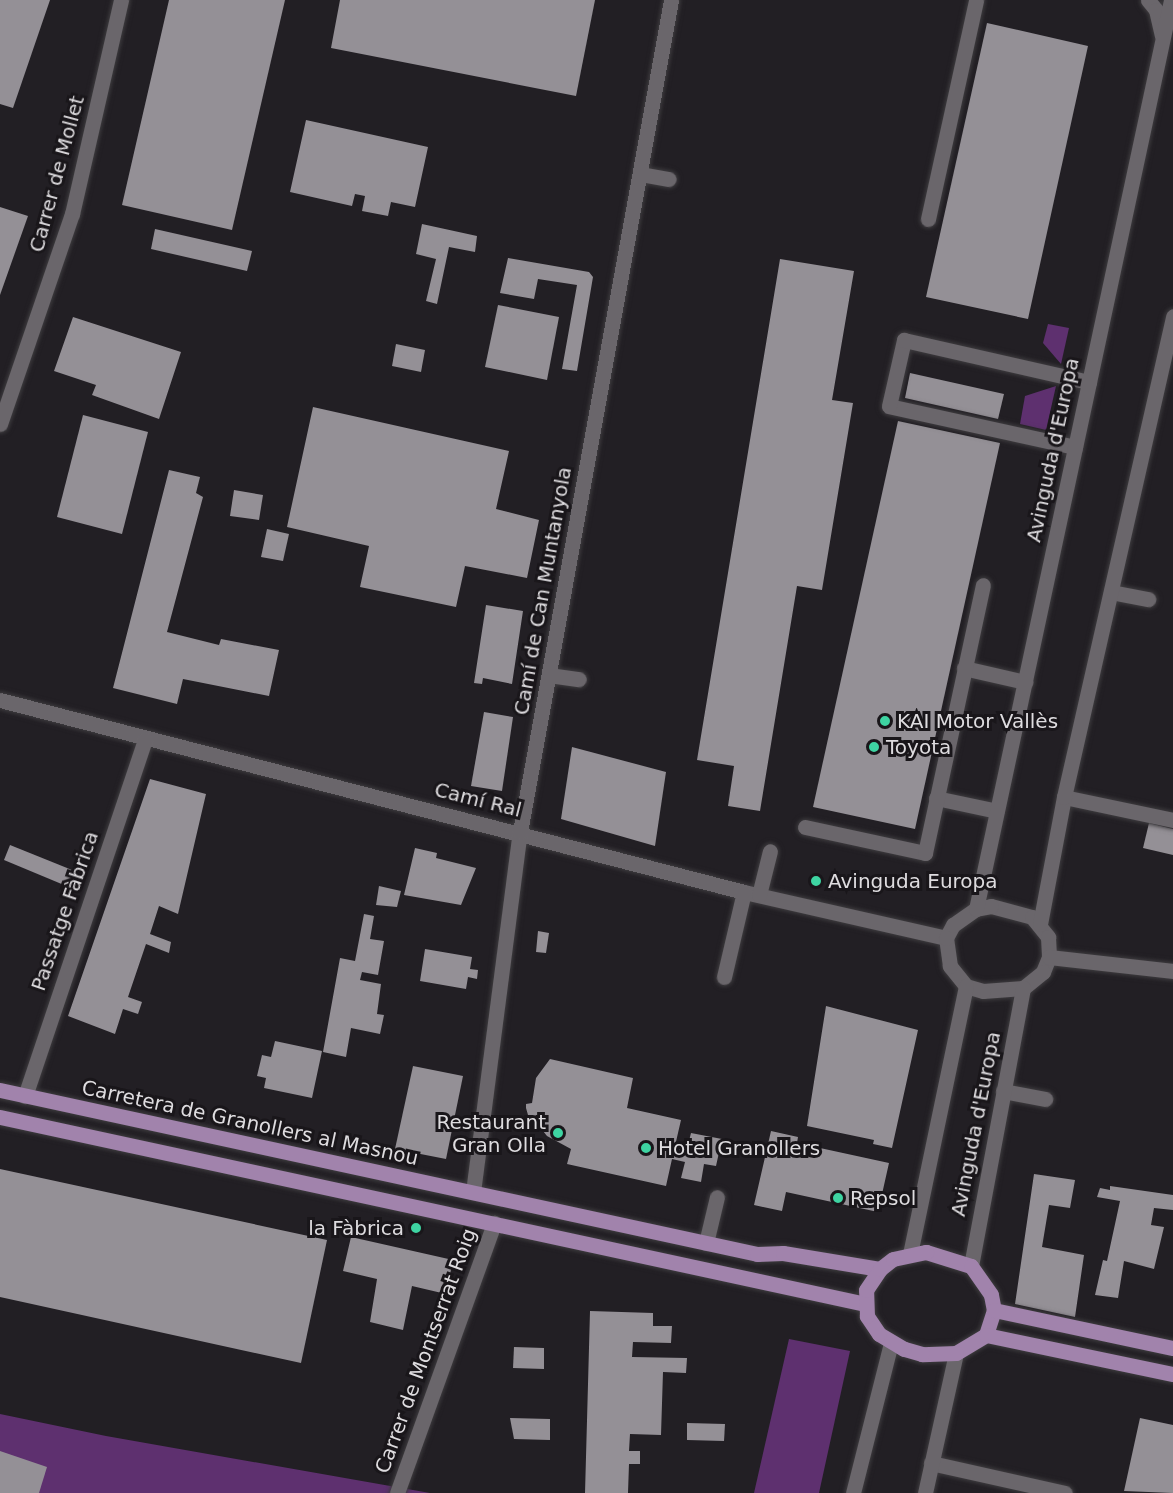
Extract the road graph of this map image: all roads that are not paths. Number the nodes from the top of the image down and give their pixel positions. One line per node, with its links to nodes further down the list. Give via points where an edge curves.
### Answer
1 (122, 0): 12 (street, Carrer de Mollet, via 72,214)
2 (671, 0): 7 (street, Camí de Can Muntanyola)
3 (976, 0): 9 (street)
4 (1148, 0): 6 (street, via 1156,10)
5 (1171, 0): 6 (street, Avinguda d'Europa)
6 (1163, 39): 11 (street, Avinguda d'Europa)
7 (640, 174): 8 (street); 18 (street, Camí de Can Muntanyola)
8 (669, 179)
9 (928, 219)
10 (1173, 316): 15 (street)
11 (1089, 382): 13 (street, Avinguda d'Europa); 13 (street, via 904,340 889,406)
12 (0, 424)
13 (1075, 447): 20 (street, Avinguda d'Europa)
14 (983, 585): 17 (street)
15 (1110, 592): 16 (street); 23 (street)
16 (1148, 599)
17 (964, 668): 20 (street); 24 (street)
18 (549, 675): 19 (street); 28 (street, Camí de Can Muntanyola)
19 (579, 679)
20 (1025, 682): 25 (street, Avinguda d'Europa)
21 (0, 700): 22 (street, Camí Ral)
22 (145, 740): 28 (street, Camí Ral); 42 (street, Passatge Fàbrica)
23 (1064, 797): 26 (street); 33 (street)
24 (936, 798): 25 (street); 27 (street, via 925,853)
25 (997, 811): 32 (street, Avinguda d'Europa)
26 (1173, 820)
27 (805, 827)
28 (520, 832): 30 (street, Camí Ral); 45 (street, Camí de Can Muntanyola)
29 (770, 851): 31 (street)
30 (744, 892): 31 (street, Camí Ral); 37 (street)
31 (759, 895): 34 (street, Camí Ral)
32 (976, 909): 33 (street, via 1007,909 1032,917); 34 (street, via 953,925)
33 (1040, 924): 35 (street, via 1048,937)
34 (946, 938): 38 (street, via 950,966)
35 (1049, 957): 36 (street); 39 (street, via 1043,972)
36 (1173, 971)
37 (724, 977)
38 (966, 986): 39 (street, via 983,991); 49 (street, Avinguda d'Europa)
39 (1023, 988): 41 (street, Avinguda d'Europa)
40 (0, 1090): 42 (main road, Carretera de Granollers al Masnou)
41 (1003, 1091): 43 (street); 50 (street, Avinguda d'Europa)
42 (25, 1096): 45 (main road, Carretera de Granollers al Masnou)
43 (1045, 1100)
44 (0, 1117): 47 (main road)
45 (473, 1192): 48 (main road, Carretera de Granollers al Masnou)
46 (717, 1197): 48 (street)
47 (494, 1223): 52 (main road); 60 (street, Carrer de Montserrat Roig)
48 (706, 1243): 51 (main road, Carretera de Granollers al Masnou, via 757,1254 783,1253)
49 (910, 1254): 50 (main road, via 943,1254); 51 (main road)
50 (971, 1266): 53 (main road, via 991,1296)
51 (880, 1269): 52 (main road, via 866,1290)
52 (866, 1304): 55 (main road, via 871,1323)
53 (994, 1310): 54 (main road); 56 (main road)
54 (986, 1335): 57 (main road); 58 (main road)
55 (891, 1343): 57 (main road, via 922,1354); 61 (street)
56 (1173, 1348)
57 (956, 1353): 59 (street)
58 (1173, 1374)
59 (931, 1463): 62 (street); 63 (street)
60 (397, 1493)
61 (853, 1493)
62 (925, 1493)
63 (1065, 1493)

